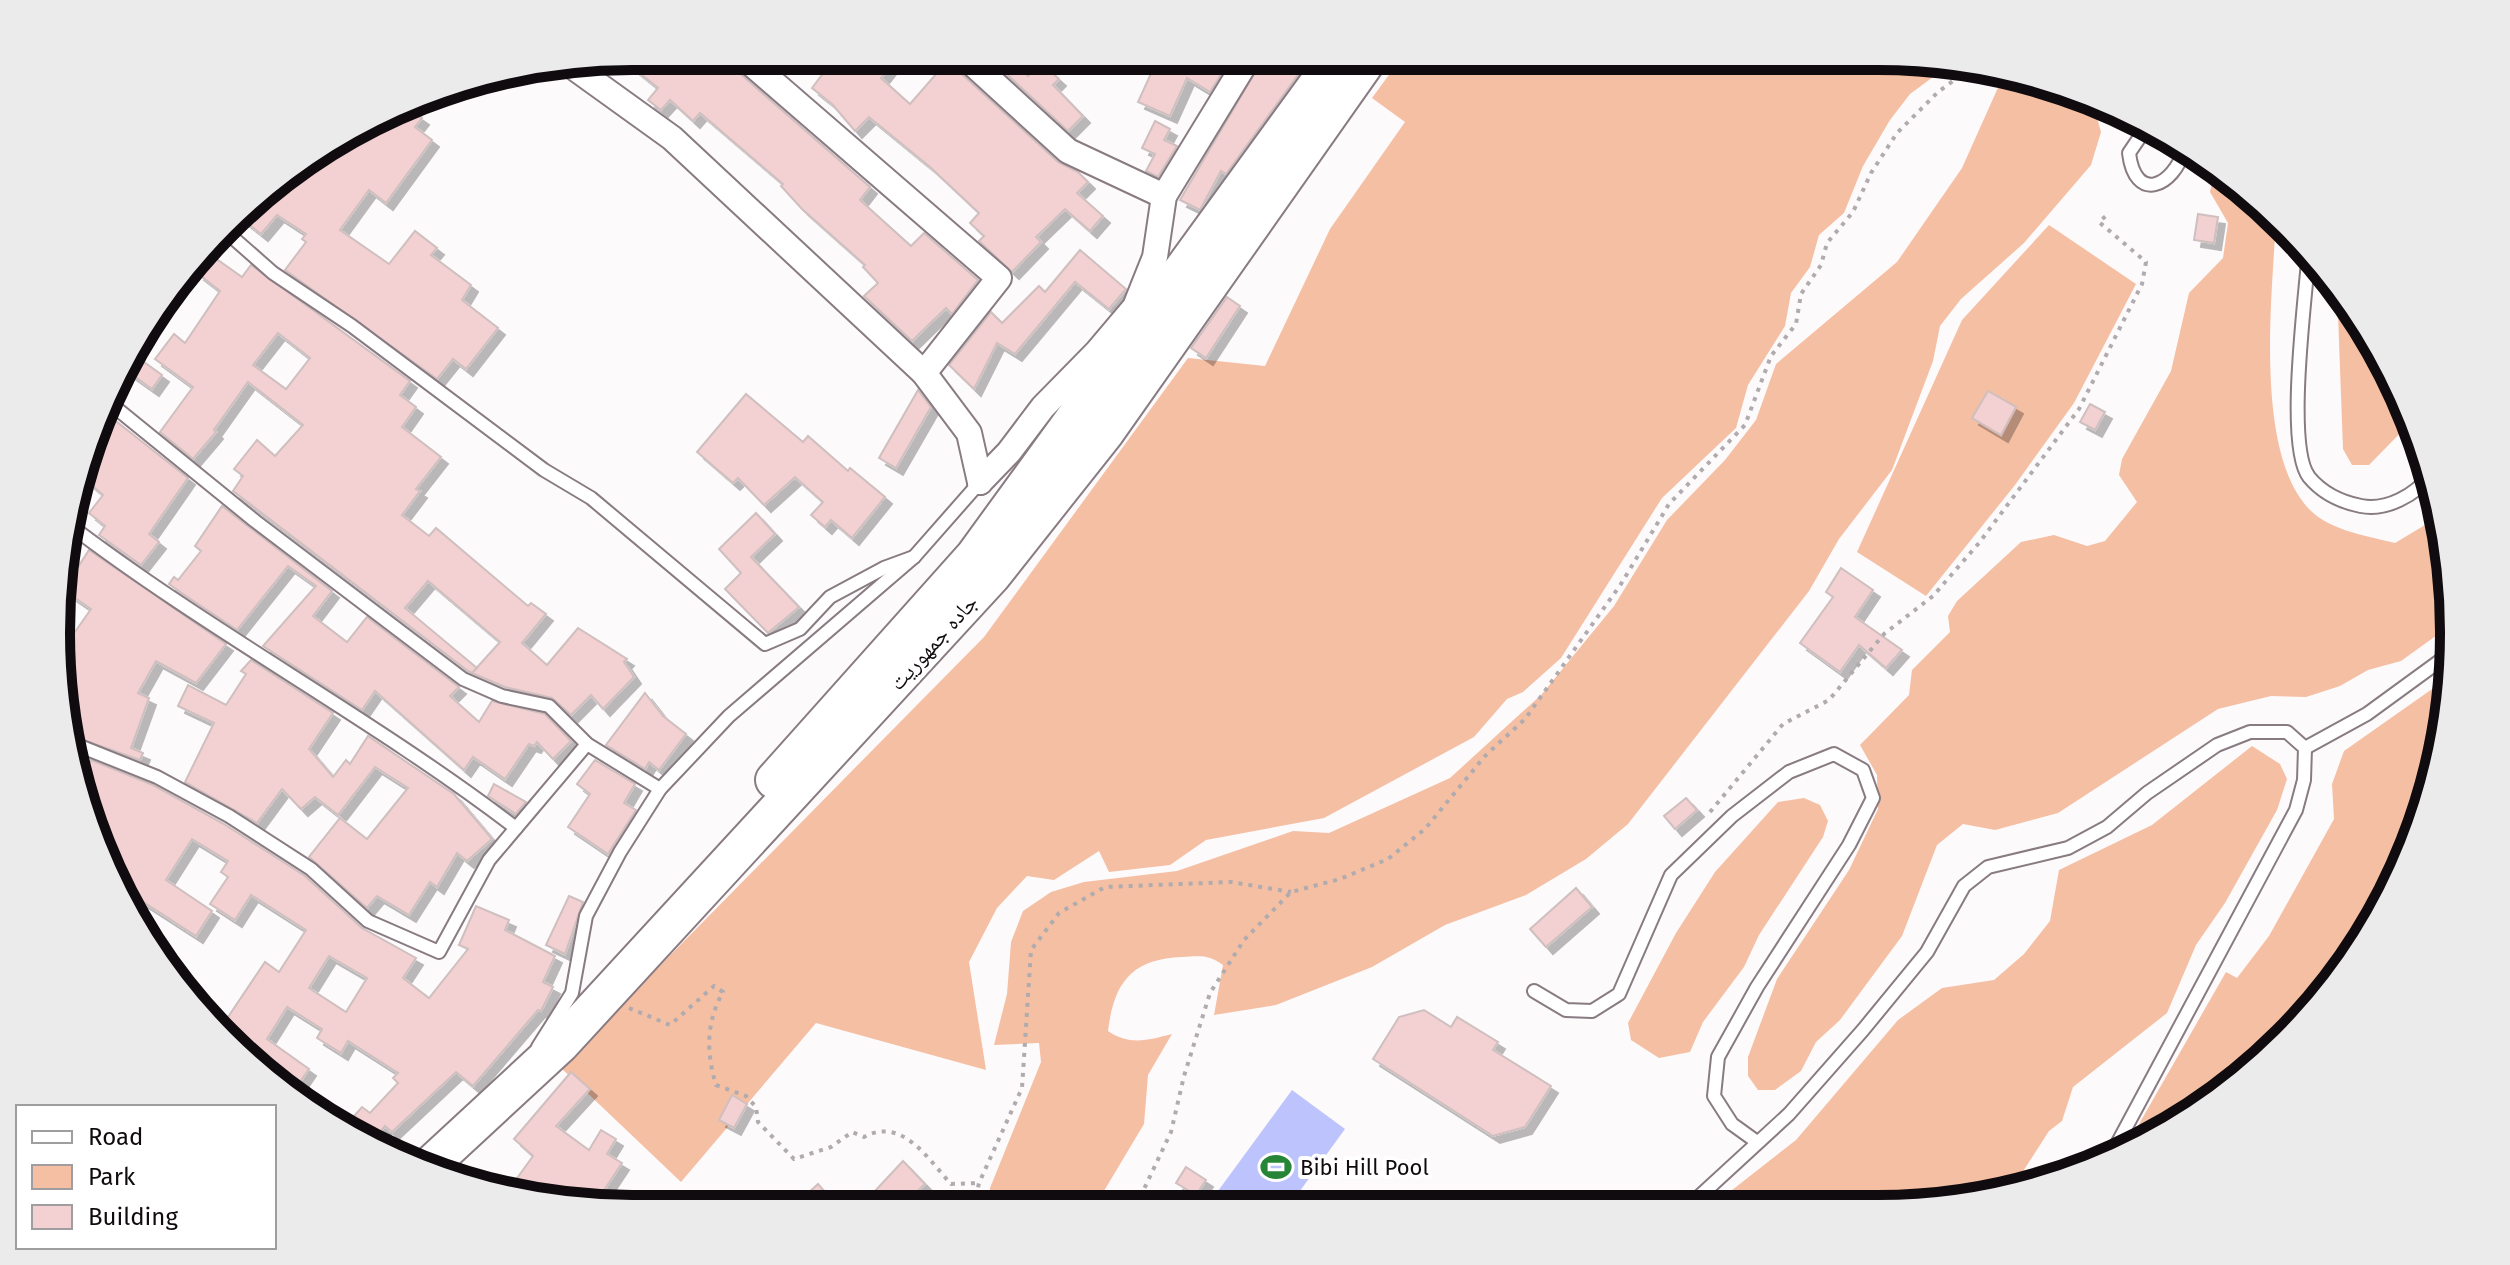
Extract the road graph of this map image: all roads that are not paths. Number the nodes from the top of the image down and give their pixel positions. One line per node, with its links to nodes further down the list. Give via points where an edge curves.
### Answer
1 (759, 70): 12 (street, via 999,278)
2 (979, 70): 9 (street, via 1068,151)
3 (1241, 70): 9 (street)
4 (1328, 70): 15 (main road, جاده جمهوریت)
5 (1361, 70): 31 (main road, جاده جمهوریت, via 1106,432 992,576 561,1044)
6 (588, 72): 12 (street, via 672,138)
7 (2141, 136): 8 (lane, via 2129,153 2131,170 2140,180 2170,180)
8 (2182, 160)
9 (1164, 196): 13 (street, via 1155,257 1135,307)
10 (233, 238): 19 (lane, via 273,273 544,470 591,498 765,644 800,629 830,597)
11 (2307, 271): 17 (lane, via 2296,426 2307,475 2339,502 2375,509)
12 (924, 373): 16 (street, via 969,433)
13 (1043, 407): 15 (street); 16 (street)
14 (117, 409): 21 (lane, via 463,679 502,696 549,706)
15 (1082, 412): 27 (main road, جاده جمهوریت, via 974,556)
16 (980, 482): 19 (lane)
17 (2421, 488)
18 (79, 532): 25 (lane, via 180,606 461,785)
19 (914, 557): 24 (lane, via 729,716)
20 (2439, 661): 23 (lane, via 2367,714)
21 (587, 744): 24 (lane); 25 (lane)
22 (82, 747): 25 (lane, via 157,777 229,816 311,869 368,921 439,952 489,860)
23 (2305, 748): 28 (lane, via 2296,810); 29 (lane, via 2287,732 2250,732 2217,745 2107,827 2068,848 1988,867 1964,886 1927,952 1863,1030)
24 (660, 789): 27 (lane, via 586,916 572,993)
25 (516, 828)
26 (1534, 991): 29 (lane, via 1566,1010 1592,1011 1619,994 1671,875 1732,816 1789,772 1834,754 1863,770 1873,798 1718,1057 1714,1096 1732,1124)
27 (534, 1053): 30 (main road, جاده جمهوریت)
28 (2119, 1140)
29 (1757, 1142): 32 (lane)
30 (421, 1153)
31 (436, 1159)
32 (1701, 1195)

